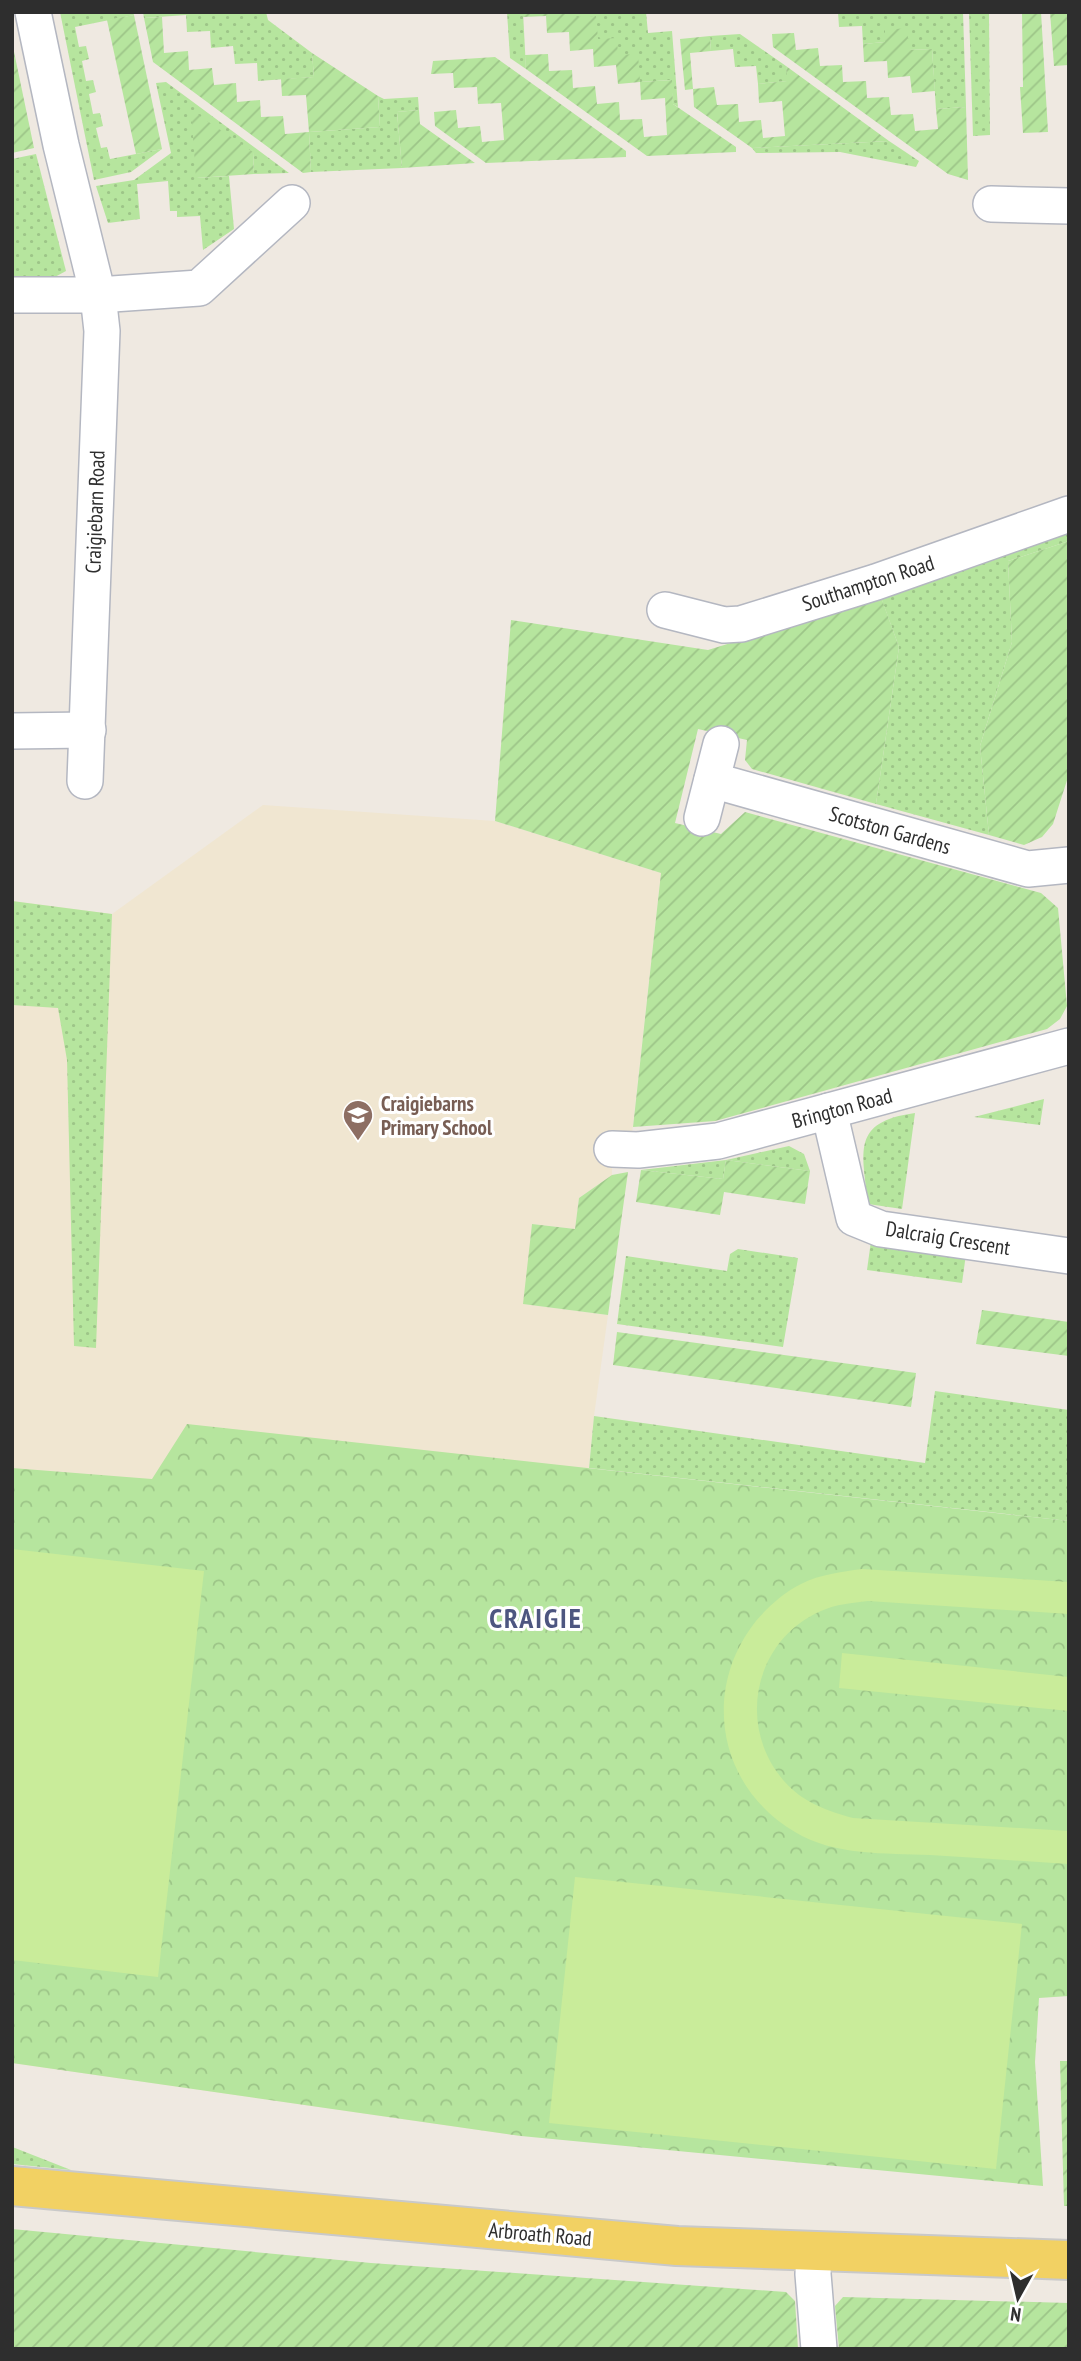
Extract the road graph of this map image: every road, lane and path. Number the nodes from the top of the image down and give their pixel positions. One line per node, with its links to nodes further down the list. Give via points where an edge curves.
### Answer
1 (33, 12): 6 (street, Craigiebarn Road)
2 (292, 203): 6 (street, via 199,288)
3 (991, 204): 4 (street)
4 (1069, 206)
5 (12, 295): 6 (street)
6 (97, 295): 9 (street, Craigiebarn Road, via 102,331)
7 (1069, 514): 8 (street, Southampton Road, via 741,624 724,625)
8 (665, 610)
9 (88, 730): 10 (street); 13 (street, Craigiebarn Road)
10 (12, 732)
11 (721, 744): 12 (street)
12 (712, 780): 14 (street); 15 (street, Scotston Gardens, via 1028,869)
13 (85, 781)
14 (702, 818)
15 (1069, 865)
16 (1069, 1046): 17 (street, Brington Road)
17 (829, 1111): 18 (street, Brington Road, via 718,1141); 19 (street, Dalcraig Crescent, via 854,1218 881,1229)
18 (612, 1149)
19 (1069, 1256)
20 (12, 2186): 21 (main road, Arbroath Road, via 677,2246)
21 (814, 2252): 22 (main road, Arbroath Road); 23 (street)
22 (1069, 2260)
23 (819, 2349)

